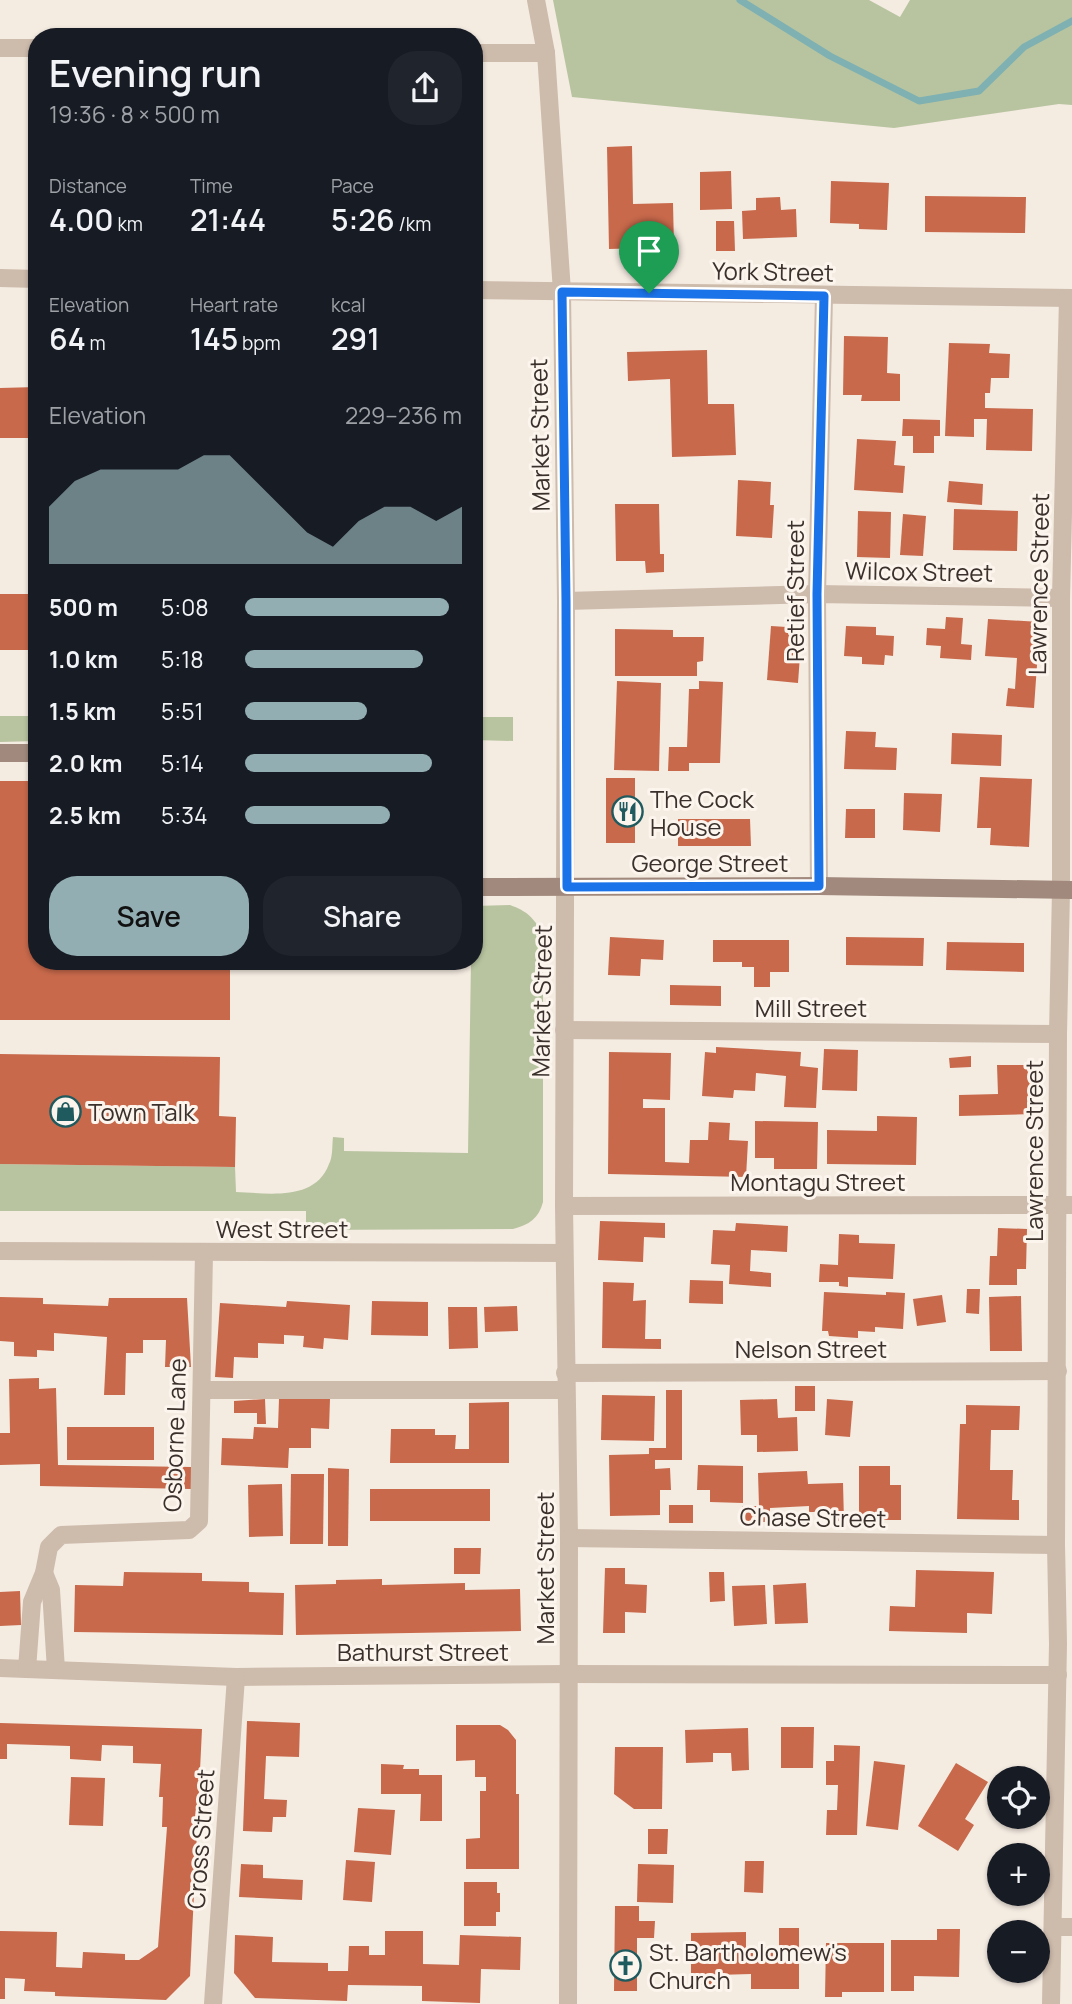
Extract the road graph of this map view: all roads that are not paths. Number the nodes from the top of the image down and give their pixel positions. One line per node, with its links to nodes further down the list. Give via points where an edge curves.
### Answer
1 (536, 0): 5 (street, Market Street)
2 (0, 48): 3 (street)
3 (28, 48)
4 (483, 53): 5 (street)
5 (546, 53): 9 (street, Market Street)
6 (0, 278): 7 (street)
7 (28, 279)
8 (483, 290): 9 (street, York Street)
9 (562, 292): 10 (street, York Street); 14 (street, Market Street)
10 (824, 296): 11 (street, York Street); 12 (street, Retief Street)
11 (1070, 298): 13 (street, Lawrence Street)
12 (817, 594): 13 (street, Wilcox Street); 14 (street, Wilcox Street); 18 (street, Retief Street)
13 (1061, 598): 15 (street, Lawrence Street)
14 (566, 601): 20 (street, Market Street)
15 (1067, 652): 21 (street, Lawrence Street)
16 (0, 753): 17 (main road)
17 (28, 753)
18 (819, 886): 20 (main road, George Street); 21 (main road, George Street)
19 (483, 887): 20 (main road, George Street)
20 (567, 887): 22 (street, Market Street)
21 (1067, 890): 23 (street, Lawrence Street)
22 (564, 1030): 23 (street, Mill Street); 25 (street, Market Street)
23 (1058, 1034): 24 (street, Lawrence Street)
24 (1065, 1205): 25 (street, Montagu Street); 29 (street, Lawrence Street)
25 (564, 1206): 28 (street, Market Street)
26 (0, 1251): 27 (street, West Street)
27 (204, 1252): 28 (street, West Street); 31 (street, Osborne Lane)
28 (564, 1253): 30 (street, Market Street)
29 (1058, 1371): 30 (street, Nelson Street); 33 (street, Lawrence Street)
30 (566, 1381): 31 (street, Nelson Street); 32 (street, Market Street)
31 (202, 1390): 34 (street, Osborne Lane, via 199,1521 189,1530 61,1535 49,1547)
32 (569, 1538): 33 (street, Chase Street); 39 (street, Market Street)
33 (1056, 1545): 35 (street, Lawrence Street)
34 (44, 1573): 37 (street, Osborne Lane, via 32,1602); 38 (street, via 51,1590)
35 (1065, 1644): 40 (street, Lawrence Street)
36 (0, 1668): 37 (street, Bathurst Street)
37 (27, 1669): 38 (street, Bathurst Street)
38 (56, 1670): 41 (street, Bathurst Street)
39 (568, 1674): 40 (street, Bathurst Street); 41 (street, Bathurst Street); 45 (street, Market Street)
40 (1058, 1675): 42 (street, Lawrence Street)
41 (236, 1677): 44 (street, Cross Street)
42 (1054, 1927): 43 (street); 46 (street, Lawrence Street)
43 (1072, 1927)
44 (213, 2004)
45 (568, 2004)
46 (1051, 2004)

